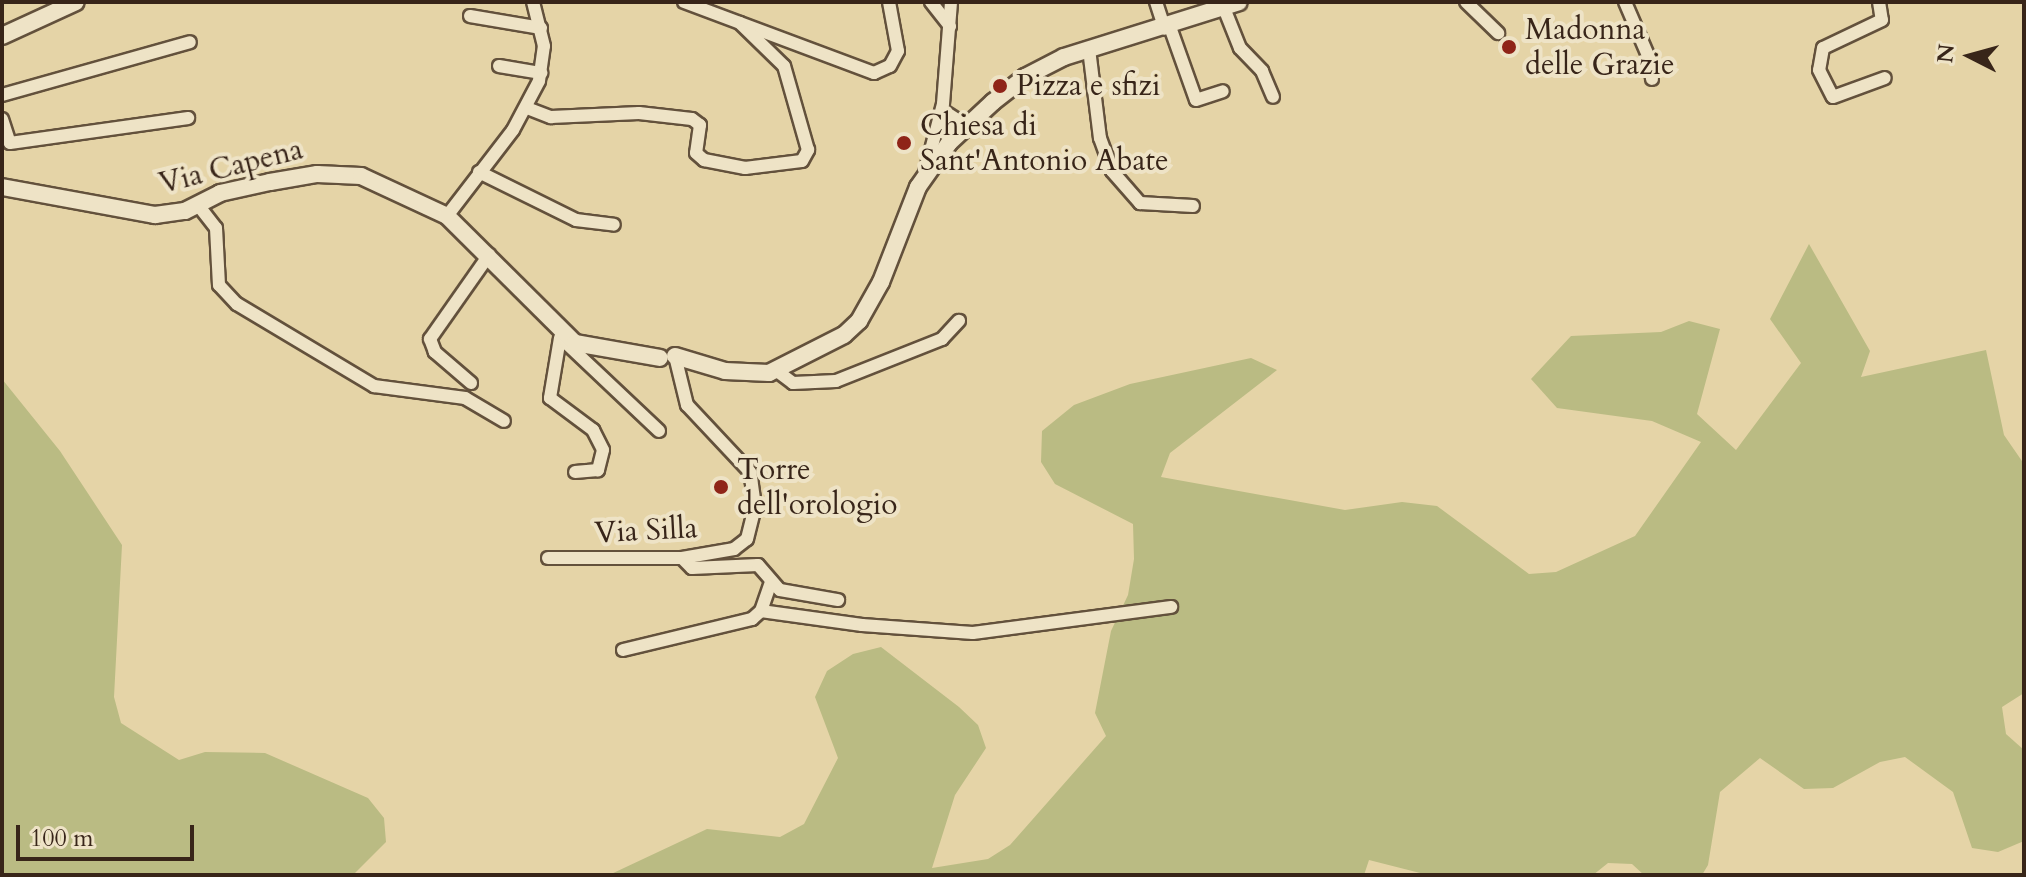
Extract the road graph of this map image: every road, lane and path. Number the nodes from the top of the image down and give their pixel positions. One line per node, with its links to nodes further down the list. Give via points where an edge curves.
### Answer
1 (76, 2): 16 (main road)
2 (533, 2): 13 (street)
3 (684, 2): 12 (street)
4 (889, 2): 12 (street, via 898,51 890,66 877,73 856,71)
5 (1156, 2): 14 (street)
6 (1466, 2): 15 (street)
7 (1625, 2): 22 (street, via 1650,60)
8 (1879, 2): 21 (street, via 1882,20 1823,48 1819,70 1833,97)
9 (940, 3): 27 (street, via 950,26)
10 (1232, 5): 14 (main road); 25 (street, via 1240,48 1262,71)
11 (470, 16): 13 (street)
12 (740, 23): 26 (street, via 784,66 808,150 802,161 738,168 704,160 696,153 700,125 692,119 639,113 551,117)
13 (541, 28): 20 (street)
14 (1168, 28): 18 (main road); 23 (street, via 1198,105)
15 (1498, 33)
16 (2, 36)
17 (190, 42): 24 (street)
18 (1089, 49): 30 (main road, via 1025,77); 35 (street, via 1100,138 1112,171 1140,203)
19 (499, 66): 20 (street)
20 (541, 73): 26 (street)
21 (1885, 78)
22 (1652, 79)
23 (1223, 91)
24 (2, 95)
25 (1273, 97)
26 (527, 108): 31 (street)
27 (942, 110): 30 (street); 32 (street)
28 (188, 118): 29 (street, via 10,143)
29 (2, 119)
30 (967, 126): 32 (main road)
31 (479, 172): 36 (street); 37 (street, via 576,220)
32 (923, 180): 42 (main road, via 874,295 850,331)
33 (2, 187): 34 (main road, Via Capena, via 149,215)
34 (198, 205): 36 (main road, Via Capena, via 220,193 270,182 341,174 380,182); 44 (street, via 216,228 219,285 237,304 374,386 459,397)
35 (1193, 206)
36 (447, 216): 38 (main road, Via Capena)
37 (614, 225)
38 (489, 255): 40 (main road, Via Capena); 43 (street, via 430,339 435,352)
39 (959, 321): 42 (street, via 942,339 836,381 793,383)
40 (561, 335): 41 (main road, via 593,349); 45 (street); 46 (street, via 550,398 593,430 603,450 598,470)
41 (672, 357): 42 (main road, via 729,372); 48 (street, Via Silla, via 682,394 696,417 752,477 753,520 744,543)
42 (777, 371)
43 (471, 383)
44 (504, 421)
45 (659, 431)
46 (575, 472)
47 (548, 558): 48 (street, Via Silla)
48 (682, 558): 49 (street, via 692,568 758,565)
49 (771, 582): 50 (street, via 789,593); 52 (street)
50 (838, 600)
51 (1171, 607): 52 (street, via 973,633)
52 (761, 611): 53 (street, via 745,622)
53 (623, 650)

